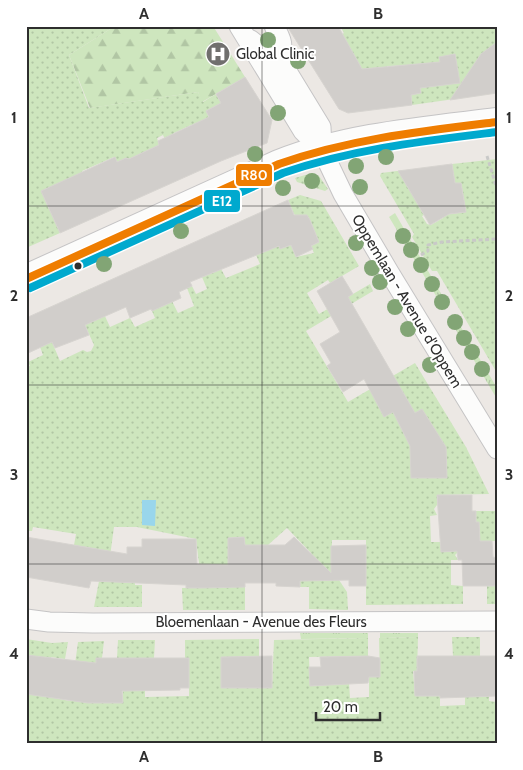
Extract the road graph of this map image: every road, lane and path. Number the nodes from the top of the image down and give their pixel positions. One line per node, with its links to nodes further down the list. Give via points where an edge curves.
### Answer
1 (274, 26): 3 (street, via 283,40 283,52)
2 (241, 30): 3 (street, Oppemlaan - Avenue d'Oppem); 5 (street, Oppemlaan - Avenue d'Oppem, via 303,131)
3 (278, 61): 5 (street, Oppemlaan - Avenue d'Oppem, via 321,127)
4 (497, 122): 5 (street, via 378,138)
5 (322, 150): 10 (street, via 279,164); 11 (street, Oppemlaan - Avenue d'Oppem, via 388,272)
6 (487, 156): 7 (path)
7 (497, 189)
8 (497, 239): 9 (path, via 442,242 428,245 428,251)
9 (421, 255)
10 (26, 279)
11 (497, 448)
12 (26, 619): 13 (street, Bloemenlaan - Avenue des Fleurs, via 94,623)
13 (497, 621)

